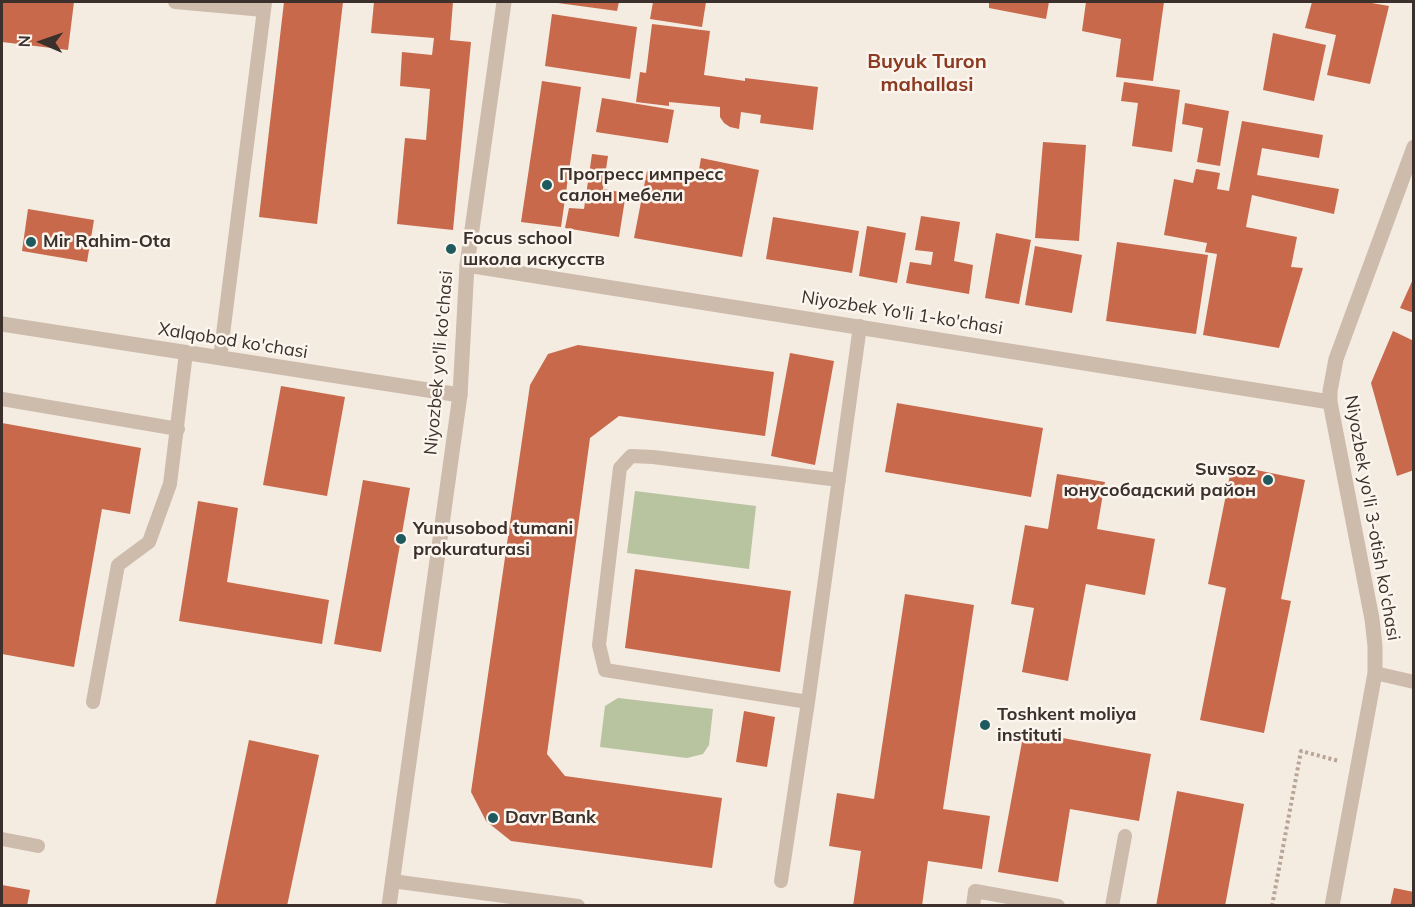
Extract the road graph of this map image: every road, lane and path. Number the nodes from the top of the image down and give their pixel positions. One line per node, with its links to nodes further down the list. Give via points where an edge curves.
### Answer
1 (175, 2): 3 (lane)
2 (504, 2): 5 (street, Niyozbek yo'li ko'chasi)
3 (264, 6): 9 (lane)
4 (1413, 147): 12 (street, Niyozbek yo'li 3-otish ko'chasi, via 1336,359)
5 (467, 265): 7 (street, Niyozbek Yo'li 1-ko'chasi); 10 (street, Niyozbek yo'li ko'chasi)
6 (2, 324): 8 (street, Xalqobod ko'chasi)
7 (860, 326): 12 (street, Niyozbek Yo'li 1-ko'chasi); 14 (lane)
8 (186, 353): 9 (street, Xalqobod ko'chasi); 13 (lane)
9 (220, 358): 10 (street, Xalqobod ko'chasi)
10 (460, 395): 23 (street, Niyozbek yo'li ko'chasi)
11 (2, 399): 13 (lane)
12 (1330, 402): 15 (street, Niyozbek yo'li 3-otish ko'chasi, via 1372,619)
13 (178, 429): 17 (lane, via 170,484 149,542 118,565)
14 (839, 480): 18 (lane); 18 (lane, via 653,456 631,456 620,468 599,645 605,670)
15 (1375, 673): 16 (lane); 19 (street, Niyozbek yo'li 3-otish ko'chasi)
16 (1413, 682)
17 (93, 702)
18 (808, 702): 24 (lane)
19 (1357, 766): 30 (path, via 1301,751); 31 (street, Niyozbek yo'li 3-otish ko'chasi)
20 (1125, 836): 29 (lane)
21 (2, 839): 22 (lane)
22 (38, 846)
23 (393, 881): 25 (street, Niyozbek yo'li ko'chasi); 26 (lane)
24 (781, 881)
25 (390, 906)
26 (578, 906)
27 (973, 906): 28 (lane, via 975,891)
28 (1058, 906)
29 (1112, 906)
30 (1272, 906)
31 (1332, 906)

